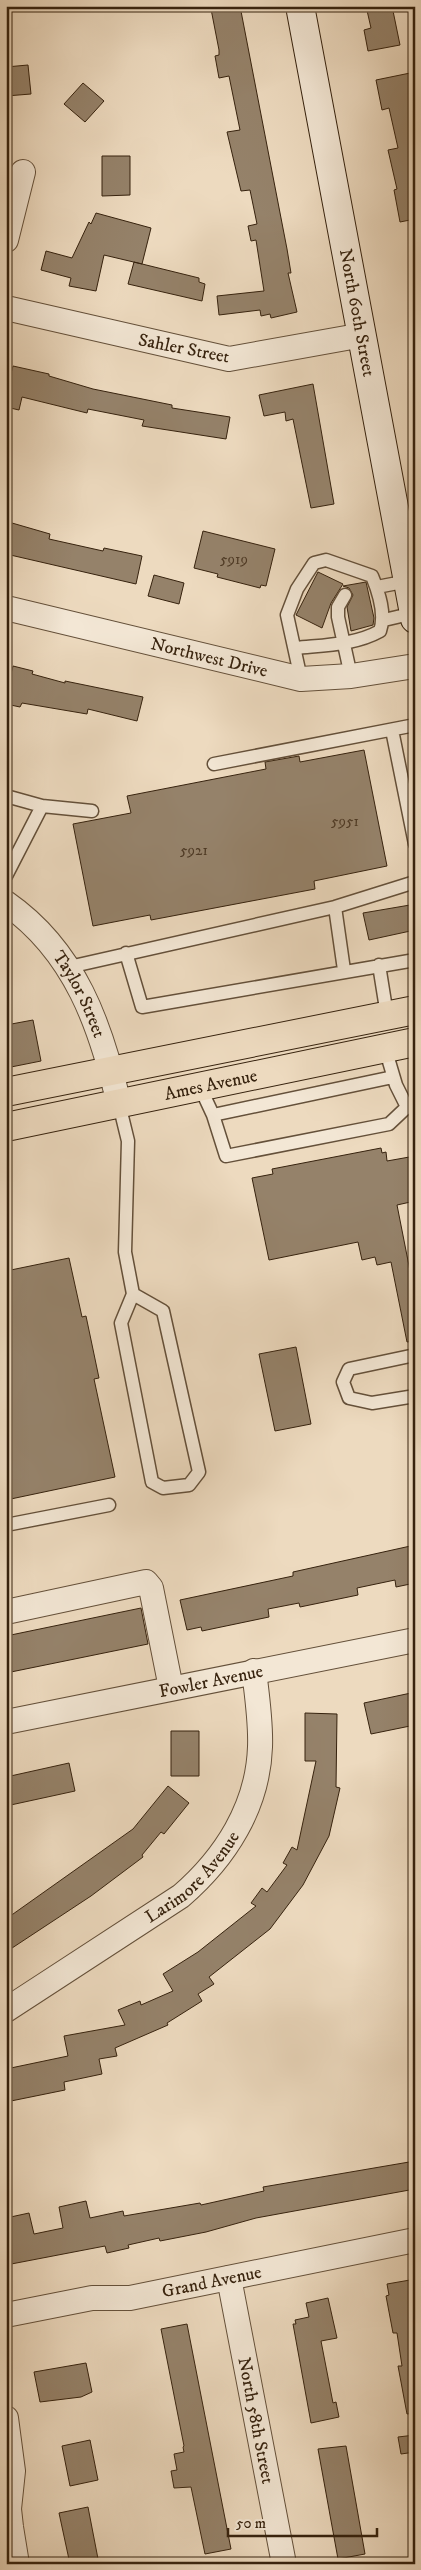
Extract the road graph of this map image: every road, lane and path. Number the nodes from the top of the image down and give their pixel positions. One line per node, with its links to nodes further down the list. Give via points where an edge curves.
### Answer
1 (300, 6): 5 (main road, North 60th Street)
2 (22, 172): 3 (street)
3 (6, 240)
4 (6, 308): 5 (street, Sahler Street, via 229,359)
5 (363, 335): 6 (main road, North 60th Street)
6 (411, 580): 7 (lane); 11 (main road, North 60th Street)
7 (377, 587): 10 (lane); 13 (lane, via 372,576 365,572 326,560 314,563 297,590 287,615)
8 (345, 595): 12 (lane, via 338,607 343,616)
9 (6, 608): 16 (street, Northwest Drive)
10 (379, 613): 11 (lane); 12 (lane, via 380,631)
11 (414, 616)
12 (343, 643): 13 (lane); 15 (lane)
13 (296, 648): 16 (lane)
14 (415, 666): 15 (street, Northwest Drive)
15 (351, 676): 16 (street, Northwest Drive)
16 (301, 679)
17 (415, 725): 18 (lane)
18 (392, 730): 19 (lane); 23 (lane)
19 (214, 764)
20 (6, 796): 21 (lane)
21 (42, 806): 22 (lane); 24 (lane)
22 (92, 811)
23 (415, 844)
24 (6, 876)
25 (415, 882): 27 (lane)
26 (6, 903): 31 (street, Taylor Street, via 43,935)
27 (335, 907): 28 (lane); 32 (lane)
28 (126, 952): 31 (lane); 32 (lane, via 142,1007)
29 (415, 960): 30 (lane)
30 (379, 965): 32 (lane); 34 (lane)
31 (69, 967): 37 (street, Taylor Street, via 94,1021)
32 (344, 970)
33 (415, 1010): 34 (main road, Ames Avenue)
34 (387, 1015): 37 (main road, Ames Avenue)
35 (415, 1042): 36 (main road, Ames Avenue)
36 (385, 1048): 38 (lane); 39 (main road, Ames Avenue)
37 (111, 1070): 40 (main road, Ames Avenue); 41 (street, Taylor Street)
38 (394, 1077): 42 (lane); 43 (lane)
39 (200, 1087): 41 (main road, Ames Avenue); 43 (lane)
40 (6, 1092)
41 (119, 1104): 44 (main road, Ames Avenue); 45 (lane, via 128,1141 125,1252)
42 (411, 1108): 43 (lane, via 389,1124 226,1156)
43 (213, 1115)
44 (6, 1127)
45 (133, 1294): 45 (lane, via 121,1323 152,1482 162,1488 190,1484 199,1472 163,1312)
46 (415, 1355): 47 (lane, via 349,1370 343,1382 349,1398 372,1403)
47 (415, 1396)
48 (109, 1504): 49 (lane)
49 (6, 1525)
50 (6, 1612): 53 (street, via 146,1582 151,1588)
51 (415, 1640): 52 (street, Fowler Avenue)
52 (254, 1671): 53 (street, Fowler Avenue); 55 (street, Larimore Avenue, via 260,1729 258,1770 246,1811 221,1855 181,1896)
53 (171, 1688): 54 (street, Fowler Avenue)
54 (6, 1722)
55 (6, 2010)
56 (415, 2240): 57 (street, Grand Avenue)
57 (229, 2278): 58 (street, Grand Avenue, via 130,2298 92,2298); 61 (street, North 58th Street)
58 (6, 2315)
59 (6, 2418): 60 (street, via 13,2471 9,2509)
60 (18, 2564)
61 (284, 2564)

